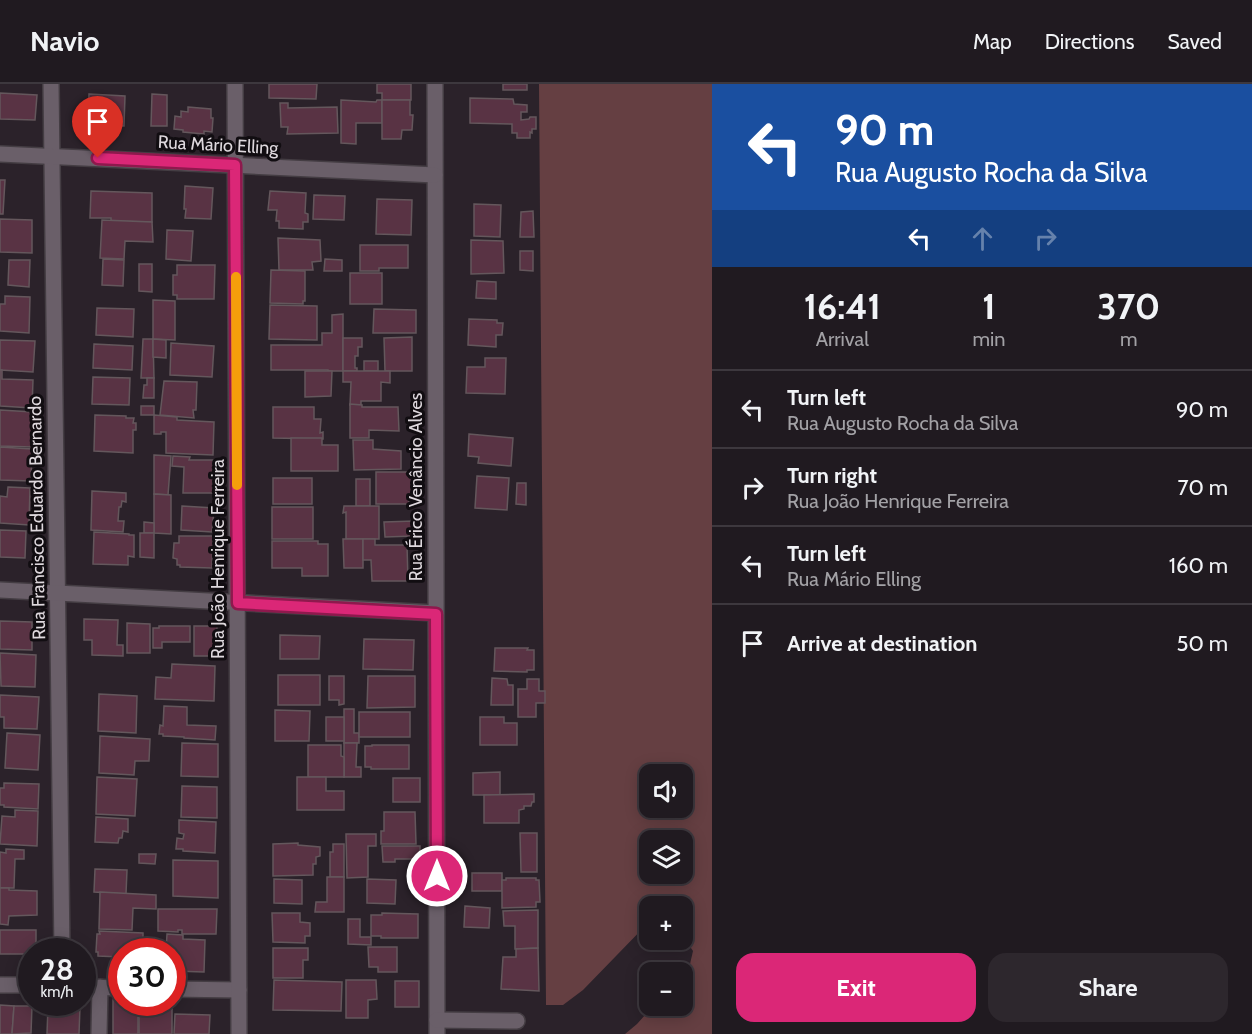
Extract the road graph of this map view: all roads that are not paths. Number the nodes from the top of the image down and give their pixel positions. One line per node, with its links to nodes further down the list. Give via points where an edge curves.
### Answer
1 (51, 84): 5 (street, Rua Francisco Eduardo Bernardo)
2 (235, 84): 6 (street, Rua João Henrique Ferreira)
3 (435, 84): 7 (street, Rua Érico Venâncio Alves)
4 (0, 154): 5 (street, Rua Mário Elling)
5 (52, 156): 6 (street, Rua Mário Elling); 9 (street, Rua Francisco Eduardo Bernardo)
6 (235, 165): 7 (street, Rua Mário Elling); 10 (street, Rua João Henrique Ferreira)
7 (435, 175): 11 (street, Rua Érico Venâncio Alves)
8 (0, 590): 9 (street)
9 (58, 594): 10 (street); 12 (street, Rua Francisco Eduardo Bernardo)
10 (238, 603): 11 (street); 19 (street, Rua João Henrique Ferreira)
11 (436, 614): 21 (street, Rua Érico Venâncio Alves)
12 (62, 938)
13 (0, 985): 14 (street)
14 (18, 985)
15 (96, 987): 16 (street)
16 (100, 987): 17 (street); 22 (street)
17 (108, 987)
18 (186, 989): 19 (street)
19 (239, 990): 23 (street, Rua João Henrique Ferreira)
20 (517, 1021): 21 (street)
21 (437, 1027)
22 (99, 1034)
23 (239, 1034)

